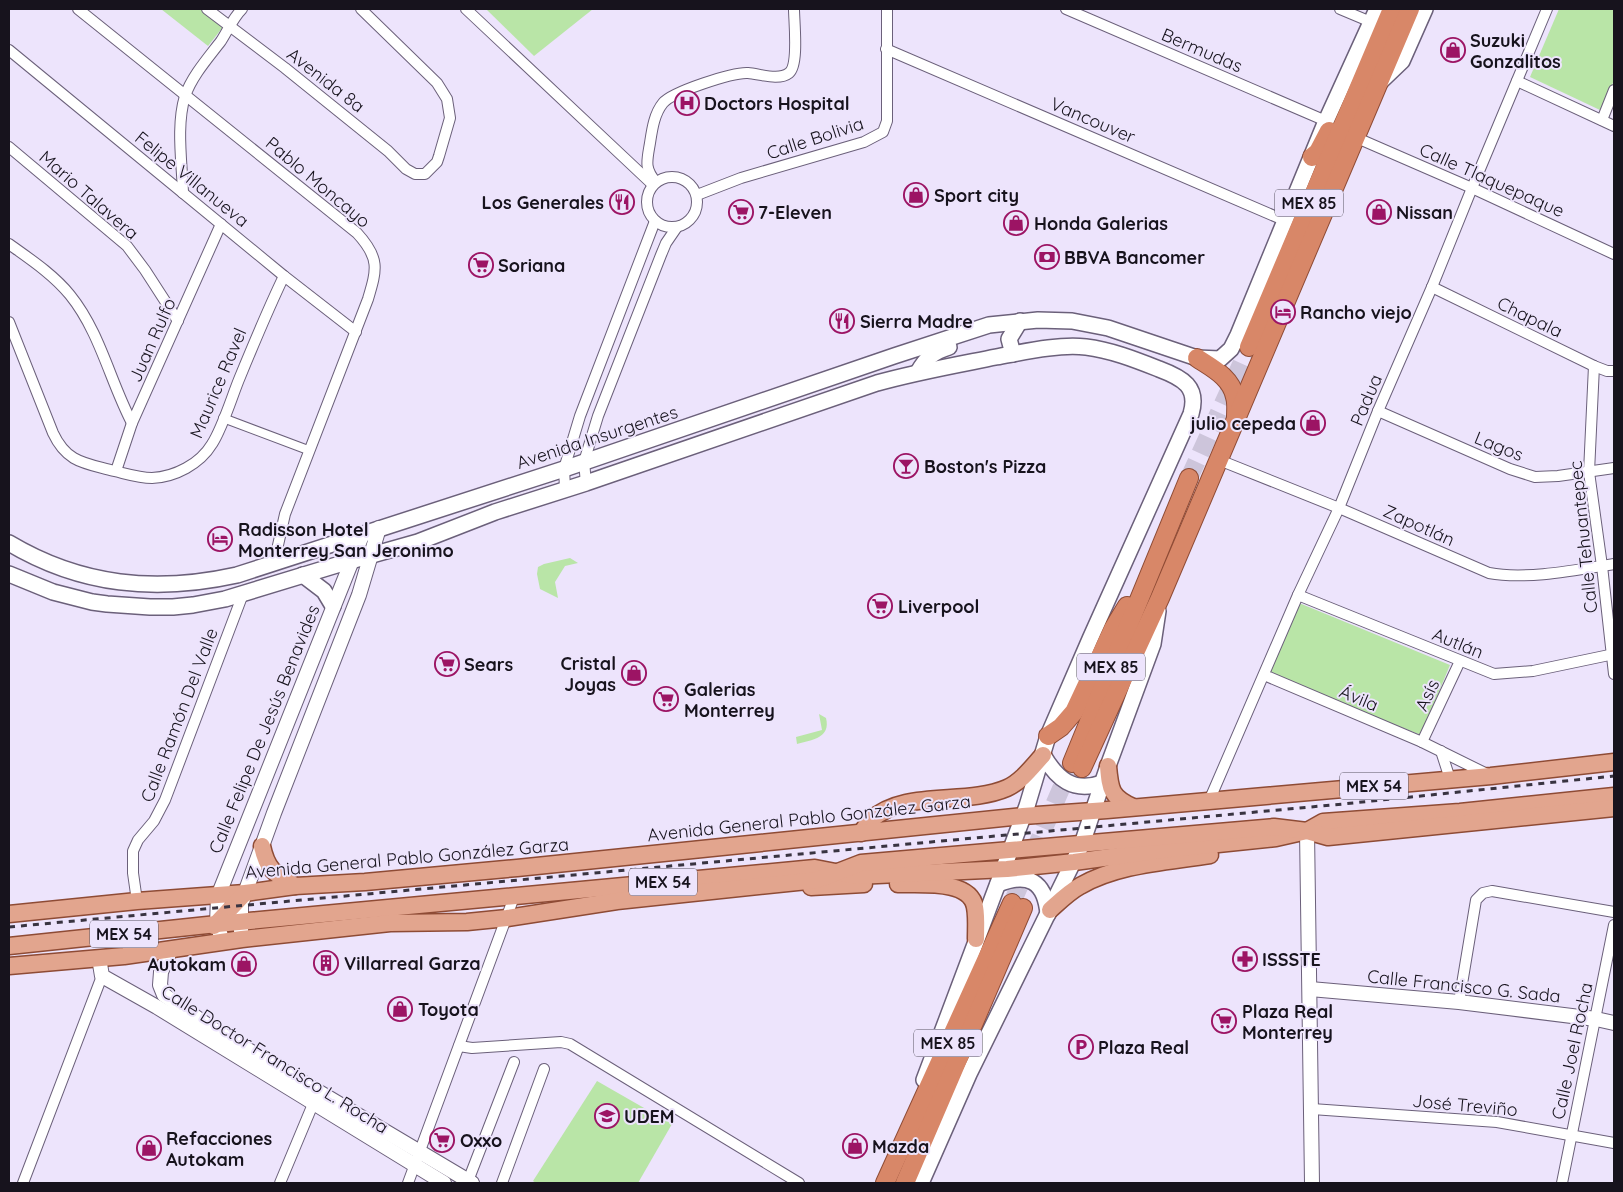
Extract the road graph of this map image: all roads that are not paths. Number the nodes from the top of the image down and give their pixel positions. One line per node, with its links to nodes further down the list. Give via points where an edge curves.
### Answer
1 (78, 9): 22 (street, Pablo Moncayo)
2 (207, 9): 15 (street, Avenida 8a)
3 (242, 9): 15 (street)
4 (361, 9): 15 (street, Avenida 8a, via 437,83 447,99 450,118 439,156 425,174 415,174 406,169 329,103)
5 (466, 9): 29 (street)
6 (794, 9): 29 (street, via 794,61 788,74 778,77 747,72 734,74 670,96 662,104 652,127 646,163)
7 (887, 9): 16 (street, Calle Bolivia)
8 (1066, 9): 24 (street, Bermudas)
9 (1340, 9): 14 (street)
10 (1392, 9): 18 (highway, MEX 85)
11 (1410, 9): 20 (highway, MEX 85)
12 (1425, 9): 20 (main road, via 1402,62)
13 (1548, 9): 19 (street, Padua)
14 (1374, 15): 24 (main road, Avenida Insurgentes)
15 (230, 28): 22 (street)
16 (886, 49): 32 (street, Calle Bolivia, via 887,121 883,132 864,142 740,178); 34 (street, Vancouver)
17 (9, 50): 31 (street, Felipe Villanueva)
18 (1370, 58): 28 (highway, via 1352,78 1326,138); 47 (highway, MEX 85)
19 (1517, 80): 23 (street); 30 (street, Padua)
20 (1379, 83): 26 (highway, MEX 85)
21 (1614, 90): 23 (street)
22 (186, 95): 31 (street, via 181,127); 45 (street, Pablo Moncayo, via 364,241 374,261 375,274)
23 (1602, 120): 25 (street)
24 (1326, 121): 28 (main road, Avenida Insurgentes)
25 (1614, 126)
26 (1357, 138): 30 (street, Calle Tlaquepaque); 57 (highway, MEX 85)
27 (9, 147): 41 (street, Mario Talavera, via 127,246)
28 (1312, 157): 34 (main road, Avenida Insurgentes)
29 (655, 184): 32 (street, via 664,178 681,180); 33 (street, via 648,199 650,215)
30 (1472, 188): 38 (street, Calle Tlaquepaque); 40 (street, Padua)
31 (183, 193): 35 (street, Felipe Villanueva)
32 (697, 195): 36 (street, via 694,214)
33 (655, 221): 36 (street); 63 (street, via 580,416)
34 (1286, 221): 50 (main road, Avenida Insurgentes, via 1231,349 1220,359)
35 (221, 224): 39 (street, Felipe Villanueva); 41 (street, Juan Rulfo)
36 (677, 227): 61 (street, via 661,255 598,416)
37 (9, 244): 58 (street, via 65,289 80,309)
38 (1614, 254)
39 (284, 276): 45 (street, Felipe Villanueva); 56 (street, Maurice Ravel)
40 (1432, 287): 51 (street, Chapala); 55 (street, Padua)
41 (178, 321): 58 (street, Juan Rulfo)
42 (1020, 321): 44 (main road, Avenida Insurgentes); 46 (main road, Avenida Insurgentes, via 1072,321 1108,328); 49 (main road, via 1010,339)
43 (9, 322): 64 (street, Maurice Ravel, via 58,444 76,460)
44 (989, 325): 53 (main road, via 979,336 936,351); 54 (main road, Avenida Insurgentes)
45 (356, 332): 59 (street, Pablo Moncayo)
46 (1154, 344): 48 (main road, via 1149,354); 50 (main road, Avenida Insurgentes)
47 (1249, 347)
48 (1104, 350): 49 (main road, via 1049,348); 89 (main road, via 1186,382 1194,404)
49 (1013, 354): 53 (main road)
50 (1196, 358): 57 (highway, via 1229,381 1235,396)
51 (1594, 366): 52 (street, Chapala); 65 (street, Calle Tehuantepec)
52 (1614, 371)
53 (918, 372): 54 (main road, via 888,368 835,387); 67 (main road, via 877,383)
54 (816, 382): 61 (main road, Avenida Insurgentes)
55 (1378, 411): 65 (street, Lagos, via 1535,477); 69 (street, Padua)
56 (223, 418): 59 (street); 64 (street, Maurice Ravel, via 211,446 190,466 150,478)
57 (1236, 420): 60 (highway, MEX 85)
58 (132, 423): 64 (street, Juan Rulfo)
59 (308, 450): 75 (street, Pablo Moncayo, via 280,527)
60 (1219, 460): 69 (street, Zapotlán); 83 (highway, MEX 85)
61 (584, 462): 63 (main road, Avenida Insurgentes); 67 (street)
62 (1614, 468): 65 (street, Lagos)
63 (564, 469): 68 (street); 70 (main road, Avenida Insurgentes)
64 (116, 471)
65 (1589, 472): 77 (street, Calle Tehuantepec)
66 (1189, 478): 78 (highway, MEX 85)
67 (586, 483): 68 (main road)
68 (565, 488): 73 (main road, via 437,536)
69 (1339, 508): 77 (street, Zapotlán, via 1489,573 1505,576 1538,574); 82 (street, Padua)
70 (378, 528): 71 (main road, Avenida Insurgentes); 73 (street)
71 (363, 533): 74 (street, Calle Felipe De Jesús Benavides); 75 (main road, Avenida Insurgentes)
72 (9, 544): 75 (main road, Avenida Insurgentes, via 82,575 146,585 208,581)
73 (370, 555): 74 (main road); 108 (street, via 359,595)
74 (351, 560): 80 (main road); 84 (street, Calle Felipe De Jesús Benavides)
75 (274, 563)
76 (1614, 564): 77 (street, Zapotlán)
77 (1602, 566): 85 (street, Calle Tehuantepec)
78 (1150, 570): 83 (highway, MEX 85, via 1077,765); 89 (highway, via 1112,629 1074,712)
79 (9, 574): 81 (main road, via 70,597 122,605 193,605)
80 (303, 574): 81 (main road); 84 (main road, via 324,591)
81 (243, 594): 119 (street, Calle Ramón Del Valle, via 165,800 133,851 132,873)
82 (1298, 595): 86 (street, Autlán); 88 (street, Padua)
83 (1160, 598): 94 (main road, MEX 85, via 1153,644)
84 (333, 606): 117 (street, Calle Felipe De Jesús Benavides)
85 (1613, 654): 86 (street, Autlán, via 1494,674); 87 (street, Calle Tehuantepec)
86 (1460, 661): 90 (street, Asís)
87 (1614, 674)
88 (1264, 676): 90 (street, Ávila); 99 (street, Padua)
89 (1048, 736): 92 (main road)
90 (1422, 742): 91 (street, Ávila)
91 (1441, 751): 95 (street, Ávila); 96 (street)
92 (1043, 755): 97 (main road, via 1052,770 1070,784 1081,787); 103 (main road); 104 (main road, via 1008,788 987,795 904,804 886,810)
93 (1614, 762): 95 (main road, Avenida General Pablo González Garza / MEX 54)
94 (1108, 766): 97 (main road, MEX 85); 100 (main road, via 1112,792)
95 (1491, 776): 96 (main road, Avenida General Pablo González Garza / MEX 54)
96 (1450, 779): 99 (main road, Avenida General Pablo González Garza / MEX 54)
97 (1102, 783): 102 (main road, MEX 85)
98 (1614, 796): 105 (main road, MEX 54, via 1324,822)
99 (1209, 801): 100 (main road, Avenida General Pablo González Garza / MEX 54)
100 (1133, 807): 102 (main road, Avenida General Pablo González Garza / MEX 54)
101 (1614, 808): 105 (main road, via 1328,837)
102 (1094, 811): 103 (main road, Avenida General Pablo González Garza / MEX 54); 107 (main road, MEX 85)
103 (1023, 816): 104 (main road, Avenida General Pablo González Garza / MEX 54); 109 (main road)
104 (861, 832): 115 (main road, Avenida General Pablo González Garza / MEX 54, via 508,869)
105 (1307, 836): 106 (main road, MEX 54, via 1274,827); 110 (main road); 136 (street)
106 (1122, 840): 107 (main road, MEX 54); 110 (main road, via 1135,845)
107 (1082, 844): 109 (main road, MEX 54); 111 (main road, MEX 85)
108 (262, 846): 115 (main road, via 269,868); 116 (street)
109 (1009, 850): 112 (main road, MEX 54, via 861,864); 113 (main road)
110 (1151, 858): 111 (main road, MEX 54); 120 (main road, via 1094,879 1073,891)
111 (1074, 862): 113 (main road, MEX 54); 120 (main road, MEX 85)
112 (836, 872): 113 (main road, MEX 54, via 856,876); 114 (main road, MEX 54, via 817,880); 118 (main road, MEX 54, via 816,868)
113 (1000, 877): 120 (main road, via 1020,878 1035,884 1044,894); 128 (main road)
114 (767, 885): 123 (main road, MEX 54, via 617,901); 128 (main road, via 793,889 884,883 949,886 965,892 973,901)
115 (295, 886): 116 (main road, Avenida General Pablo González Garza / MEX 54)
116 (245, 893): 117 (main road, Avenida General Pablo González Garza / MEX 54); 124 (street); 125 (main road)
117 (218, 896): 119 (main road, Avenida General Pablo González Garza / MEX 54); 125 (street, Calle Felipe De Jesús Benavides)
118 (514, 897): 123 (street); 124 (main road, MEX 54)
119 (137, 901): 122 (main road, Avenida General Pablo González Garza / MEX 54)
120 (1049, 912): 163 (main road, MEX 85, via 969,1074)
121 (1614, 912): 138 (street, via 1492,891 1483,893 1476,900)
122 (9, 914)
123 (507, 918): 127 (main road, MEX 54, via 390,923); 143 (street)
124 (240, 922): 125 (main road, MEX 54); 127 (street)
125 (217, 924): 129 (street, Calle Felipe De Jesús Benavides); 130 (main road, MEX 54); 133 (main road, via 196,936 168,942 94,950)
126 (1614, 925): 140 (street, Calle Joel Rocha)
127 (242, 939): 129 (main road, MEX 54)
128 (976, 939): 149 (main road, via 917,1099)
129 (223, 942): 131 (main road, MEX 54)
130 (9, 946)
131 (171, 949): 132 (main road, MEX 54); 137 (street, Calle Doctor Francisco L. Rocha, via 161,972 160,985)
132 (98, 958): 133 (main road, MEX 54); 135 (street)
133 (81, 960): 134 (main road, MEX 54)
134 (9, 966)
135 (102, 976): 139 (street, Calle Doctor Francisco L. Rocha); 155 (street)
136 (1310, 990): 138 (street, Calle Francisco G. Sada); 148 (street)
137 (164, 995): 139 (street); 142 (street, Calle Doctor Francisco L. Rocha)
138 (1459, 1002): 140 (street, Calle Francisco G. Sada)
139 (157, 1007): 142 (street, Calle Doctor Francisco L. Rocha)
140 (1596, 1019): 141 (street, Calle Francisco G. Sada); 150 (street, Calle Joel Rocha)
141 (1614, 1023)
142 (210, 1034): 146 (street, Calle Doctor Francisco L. Rocha)
143 (459, 1046): 152 (street); 160 (street, via 570,1044)
144 (514, 1062): 154 (street)
145 (544, 1069): 159 (street)
146 (288, 1082): 147 (street, Calle Doctor Francisco L. Rocha); 152 (street, Calle Doctor Francisco L. Rocha)
147 (313, 1104): 153 (street, Calle Doctor Francisco L. Rocha); 156 (street)
148 (1312, 1109): 150 (street, José Treviño, via 1497,1122); 164 (street)
149 (915, 1116): 161 (highway, MEX 85); 162 (highway, MEX 85, via 1017,906)
150 (1571, 1135): 151 (street, José Treviño); 165 (street, Calle Joel Rocha)
151 (1614, 1143)
152 (419, 1152): 153 (street); 154 (street, Calle Doctor Francisco L. Rocha)
153 (415, 1166): 157 (street); 158 (street, Calle Doctor Francisco L. Rocha)
154 (470, 1182)
155 (22, 1183)
156 (280, 1183)
157 (408, 1183)
158 (444, 1183)
159 (502, 1183)
160 (799, 1183)
161 (886, 1183)
162 (905, 1183)
163 (920, 1183)
164 (1312, 1183)
165 (1562, 1183)

